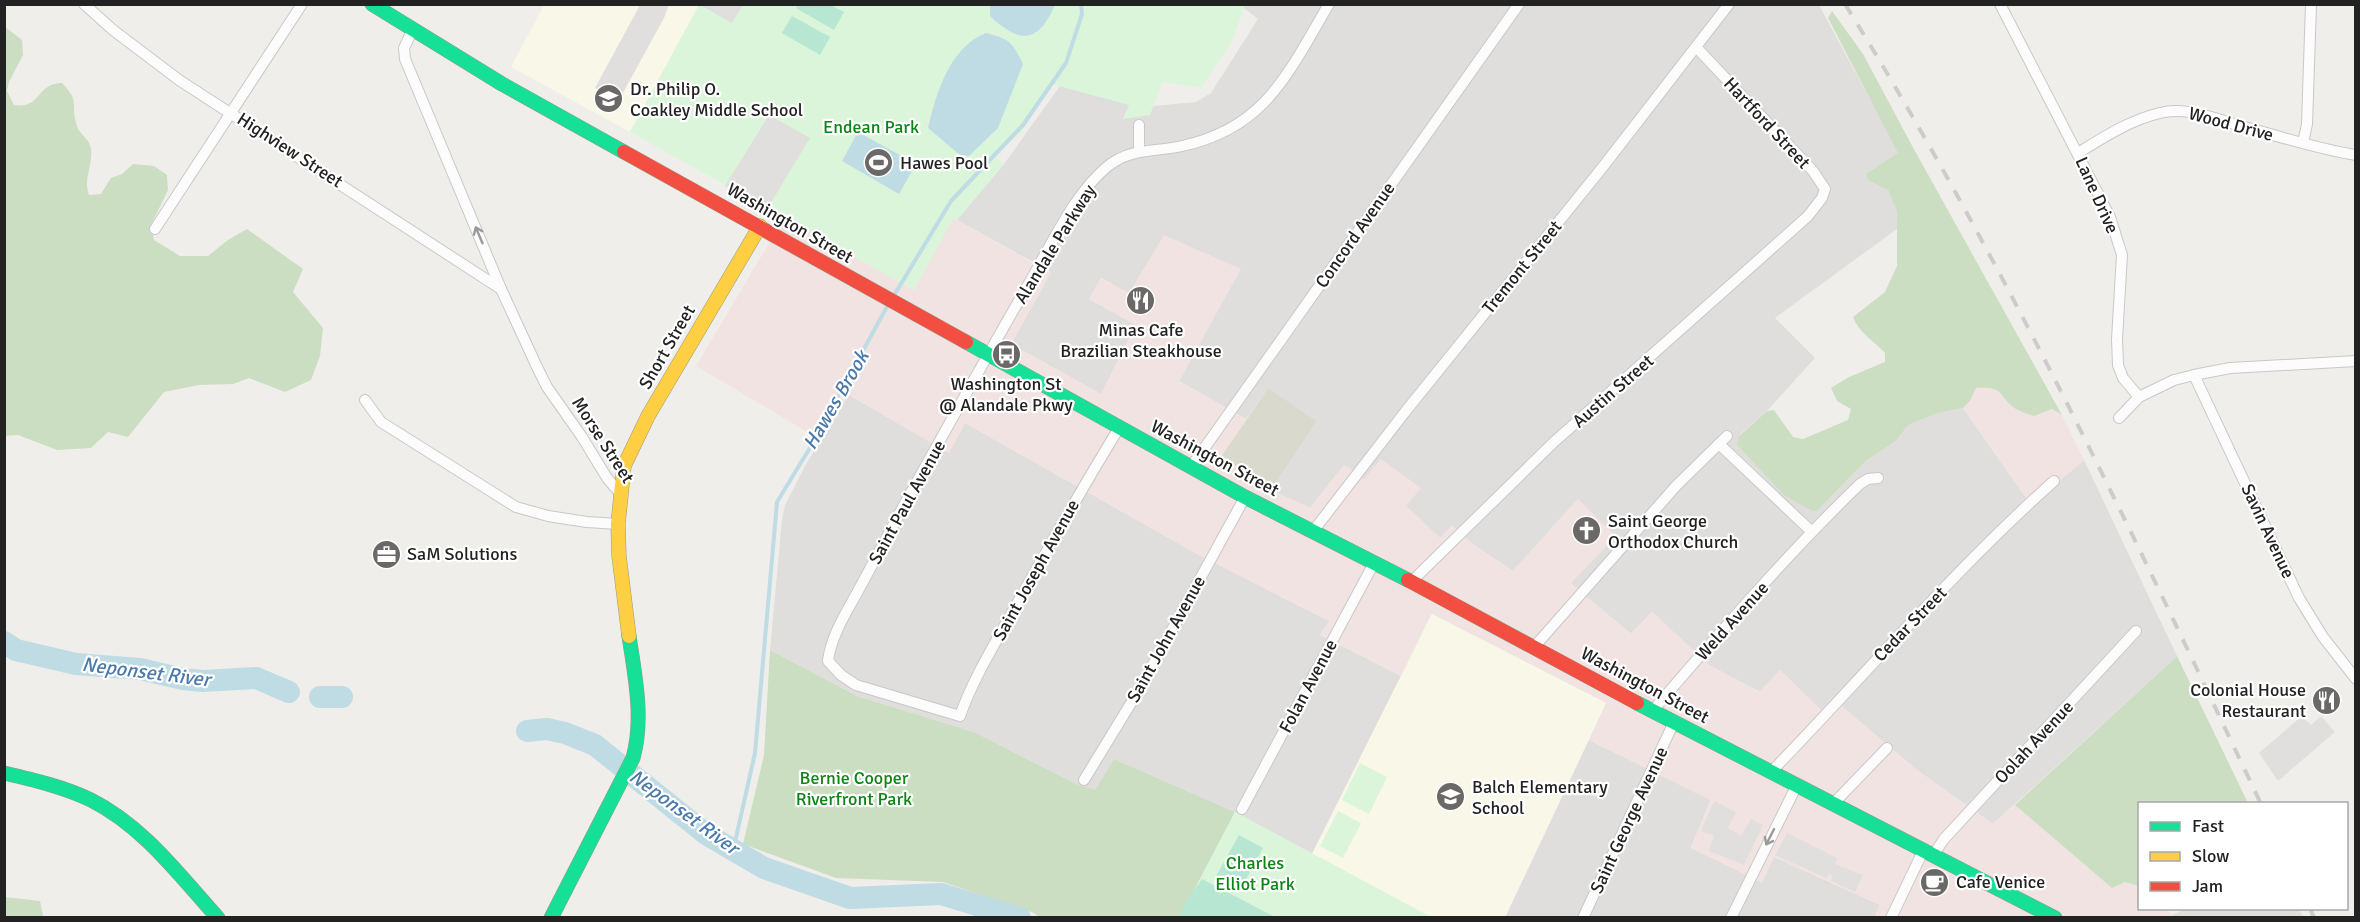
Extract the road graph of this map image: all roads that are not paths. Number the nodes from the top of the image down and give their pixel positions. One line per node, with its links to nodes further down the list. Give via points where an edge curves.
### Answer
1 (84, 4): 11 (street, Highview Street, via 179,80)
2 (302, 4): 11 (street)
3 (372, 4): 9 (main road, Washington Street)
4 (1329, 4): 14 (street, Alandale Parkway, via 1267,101 1230,130 1179,147)
5 (1519, 4): 28 (street, Concord Avenue)
6 (1729, 4): 10 (street, Tremont Street)
7 (2000, 4): 15 (street, Lane Drive)
8 (2311, 4): 13 (street, via 2308,112)
9 (412, 31): 18 (main road, Washington Street); 20 (street, Morse Street, one-way to 9, via 405,59 404,48)
10 (1696, 47): 17 (street, Hartford Street, via 1813,171 1825,189); 34 (street, Tremont Street)
11 (231, 112): 19 (street); 20 (street, Highview Street)
12 (1139, 125): 14 (street)
13 (2303, 143): 15 (street, Wood Drive, via 2185,110 2140,119); 16 (street, Wood Drive)
14 (1139, 151): 21 (street, Alandale Parkway, via 1108,166 1079,198)
15 (2078, 153): 24 (street, Lane Drive, via 2110,217 2122,255 2118,365)
16 (2355, 155)
17 (1819, 203): 37 (street, Austin Street, via 1554,442)
18 (760, 226): 21 (main road, Washington Street); 31 (main road, Short Street, via 633,444)
19 (155, 229)
20 (501, 288): 31 (street, Morse Street, via 548,387)
21 (988, 354): 27 (main road, Washington Street); 42 (street, Saint Paul Avenue, via 838,628 828,661 856,685)
22 (2355, 361): 23 (street)
23 (2194, 375): 24 (street); 40 (street, Savin Avenue, via 2299,598)
24 (2139, 397): 26 (street)
25 (365, 400): 33 (street, via 381,422 516,507 548,516)
26 (2119, 418)
27 (1119, 428): 28 (main road, Washington Street); 42 (street, Saint Joseph Avenue, via 1006,623)
28 (1191, 467): 32 (main road, Washington Street)
29 (1878, 478): 35 (street, Weld Avenue, via 1860,484)
30 (2054, 481): 45 (street, Cedar Street, via 1915,618)
31 (620, 492): 33 (main road, Morse Street)
32 (1245, 497): 34 (main road, Washington Street); 47 (street, Saint John Avenue, via 1139,690)
33 (618, 524): 54 (main road, Morse Street, via 638,704 636,747)
34 (1314, 530): 36 (main road, Washington Street)
35 (1811, 531): 39 (street, via 1723,440 1676,486); 41 (street, Weld Avenue)
36 (1374, 563): 37 (main road, Washington Street); 50 (street, Folan Avenue)
37 (1411, 582): 39 (main road, Washington Street)
38 (2136, 631): 51 (street, Oolah Avenue)
39 (1535, 646): 41 (main road, Washington Street)
40 (2355, 679)
41 (1653, 710): 43 (main road, Washington Street)
42 (960, 716)
43 (1674, 722): 45 (main road, Washington Street); 55 (street, Saint George Avenue)
44 (1887, 748): 49 (street)
45 (1771, 772): 48 (main road, Washington Street)
46 (4, 773): 53 (main road, via 94,801 143,836)
47 (1084, 780)
48 (1797, 785): 49 (main road, Washington Street); 56 (street, one-way to 56)
49 (1834, 803): 51 (main road, Washington Street)
50 (1242, 809)
51 (1929, 851): 52 (main road, Washington Street); 57 (street, Oolah Avenue)
52 (2050, 916)
53 (218, 918)
54 (551, 918)
55 (1583, 918)
56 (1731, 918)
57 (1891, 918)

